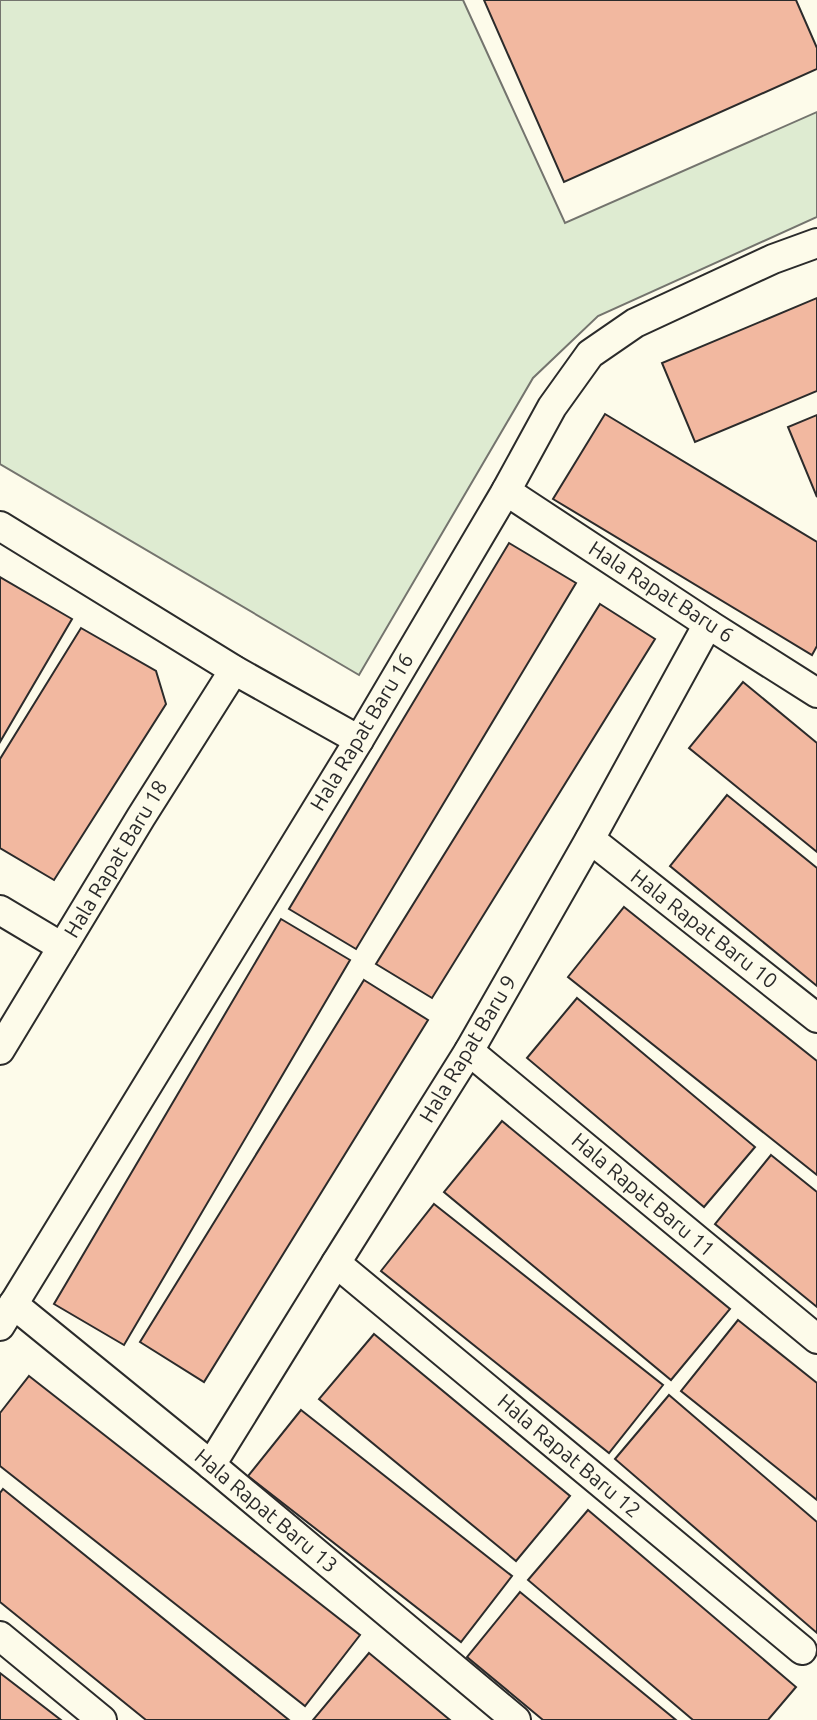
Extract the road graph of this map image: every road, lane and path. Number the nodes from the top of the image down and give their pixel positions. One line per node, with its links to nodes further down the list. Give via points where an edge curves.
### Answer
1 (817, 243): 2 (street, Hala Rapat Baru 16, via 635,323 590,354 552,407)
2 (506, 491): 4 (street, Hala Rapat Baru 6); 7 (street, Hala Rapat Baru 16)
3 (0, 526): 5 (street)
4 (708, 624): 6 (street, Hala Rapat Baru 6); 8 (street, Hala Rapat Baru 9)
5 (234, 670): 7 (street); 10 (street, Hala Rapat Baru 18)
6 (817, 692)
7 (359, 740): 15 (street, Hala Rapat Baru 16)
8 (590, 839): 11 (street, Hala Rapat Baru 10); 13 (street, Hala Rapat Baru 9)
9 (0, 910): 10 (street)
10 (62, 947): 12 (street, Hala Rapat Baru 18)
11 (817, 1018)
12 (0, 1050)
13 (469, 1051): 14 (street, Hala Rapat Baru 9); 16 (street, Hala Rapat Baru 11)
14 (336, 1263): 17 (street, Hala Rapat Baru 9); 19 (street, Hala Rapat Baru 12)
15 (6, 1315): 17 (street, Hala Rapat Baru 13)
16 (817, 1339)
17 (211, 1465): 21 (street, Hala Rapat Baru 13)
18 (0, 1636): 20 (street)
19 (802, 1650)
20 (102, 1720)
21 (516, 1720)

